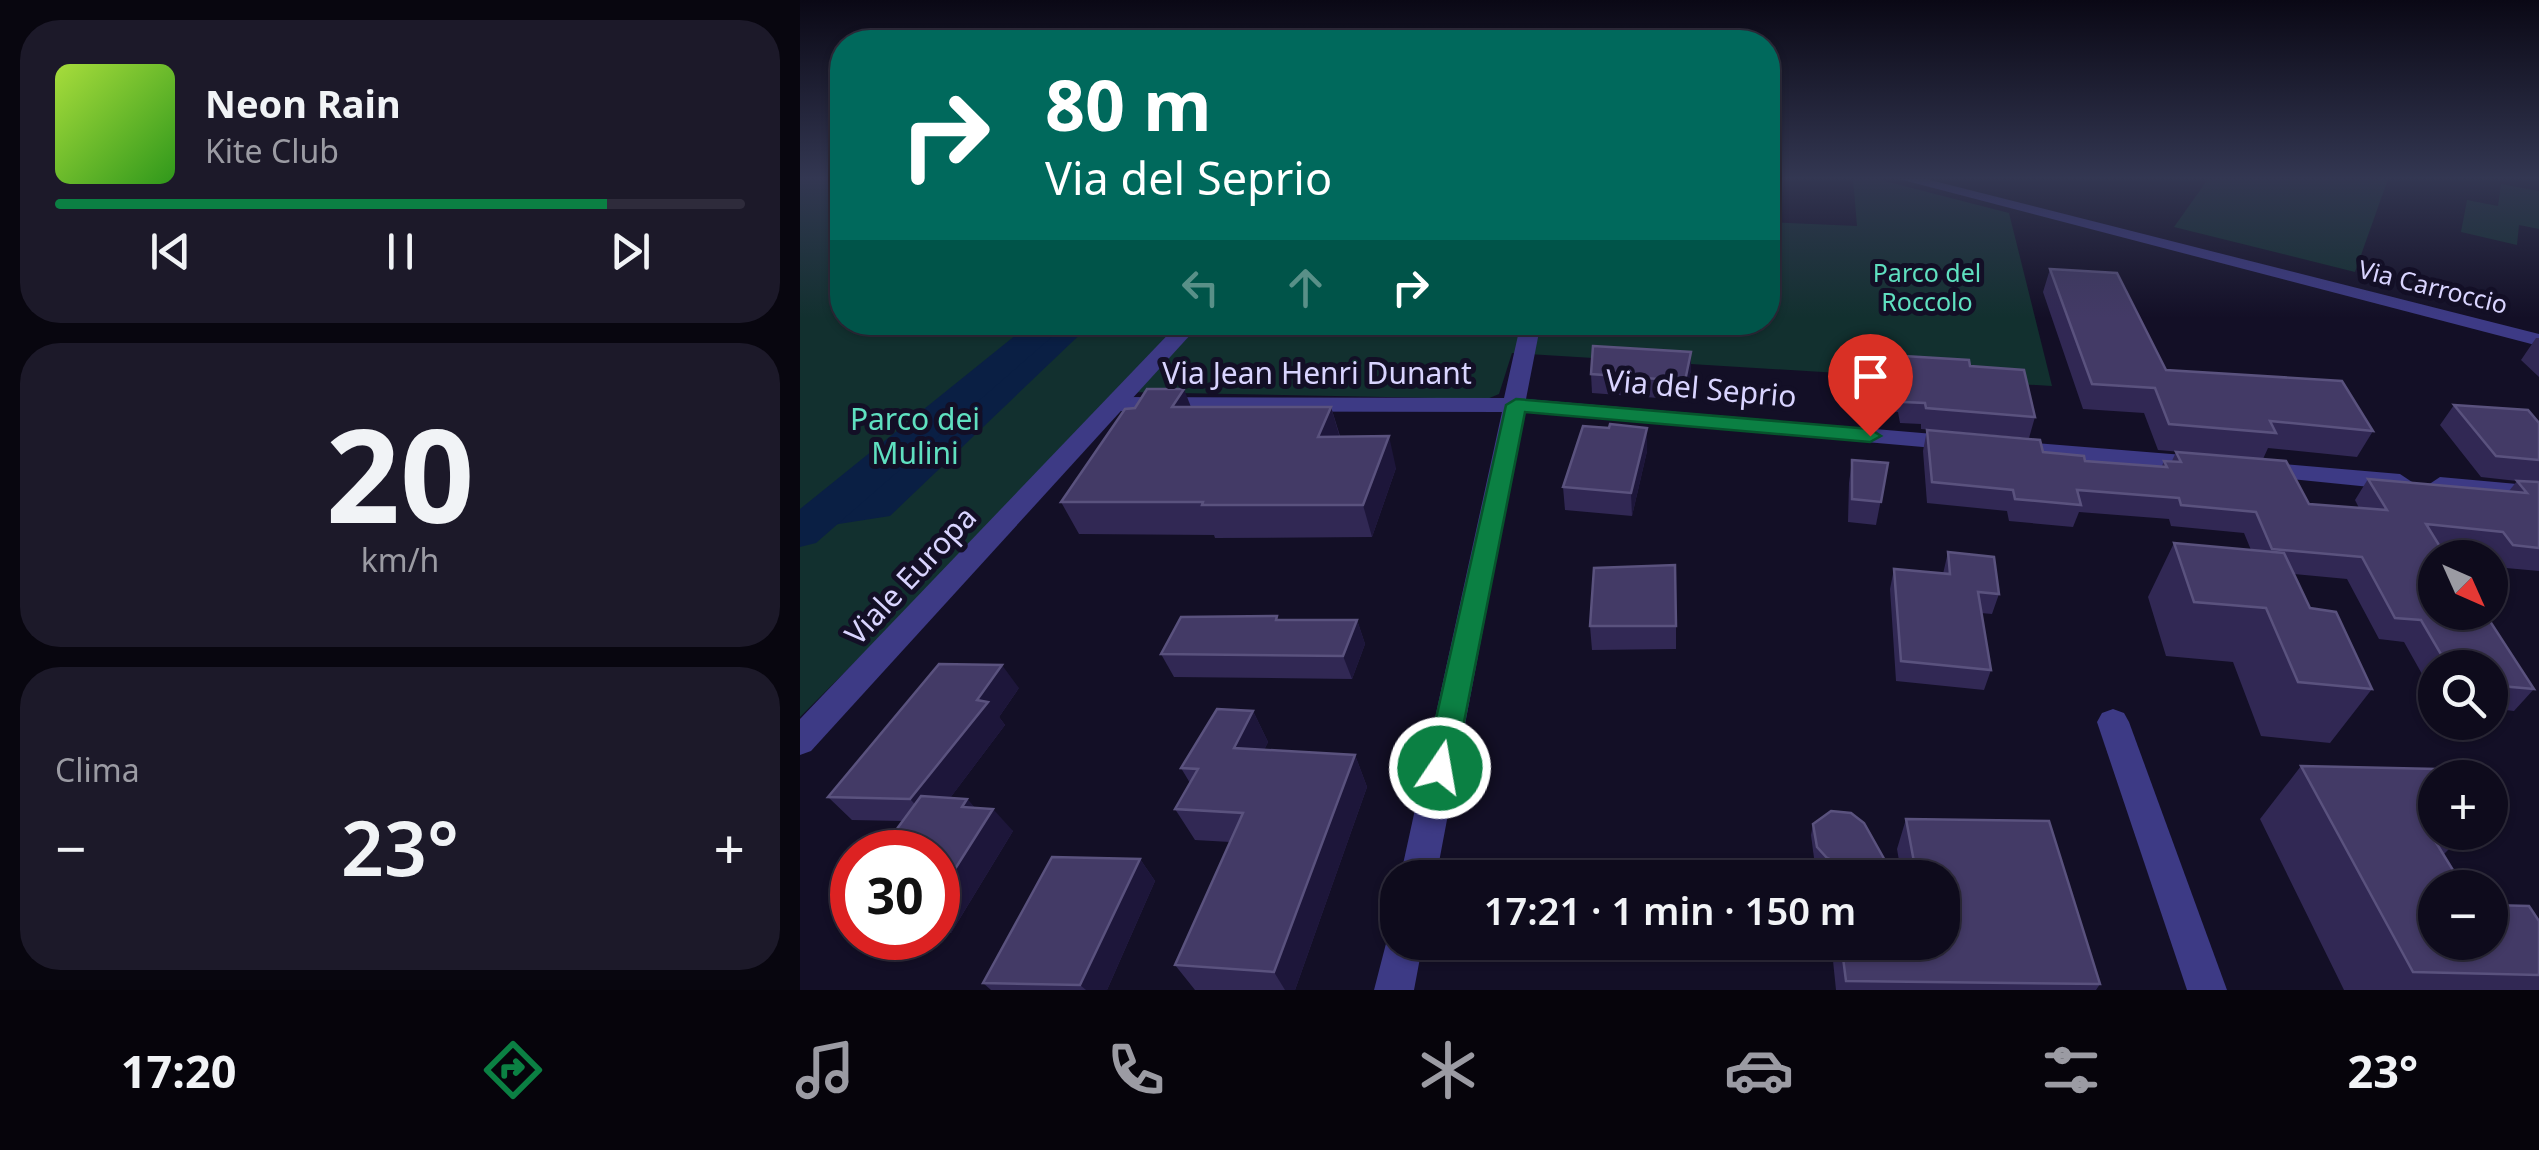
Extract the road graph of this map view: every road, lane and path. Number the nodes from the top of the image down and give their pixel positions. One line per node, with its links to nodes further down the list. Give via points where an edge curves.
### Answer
1 (2089, 225): 4 (street, Via Carroccio)
2 (1180, 335): 5 (street, Viale Europa)
3 (1529, 335): 6 (street)
4 (2539, 340)
5 (1118, 404): 6 (street, Via Jean Henri Dunant); 9 (street, Viale Europa)
6 (1516, 405): 7 (street, Via del Seprio); 10 (street)
7 (2539, 494)
8 (2113, 722): 13 (street)
9 (800, 741)
10 (1422, 860)
11 (1400, 960): 12 (street)
12 (1394, 990)
13 (2208, 990)

